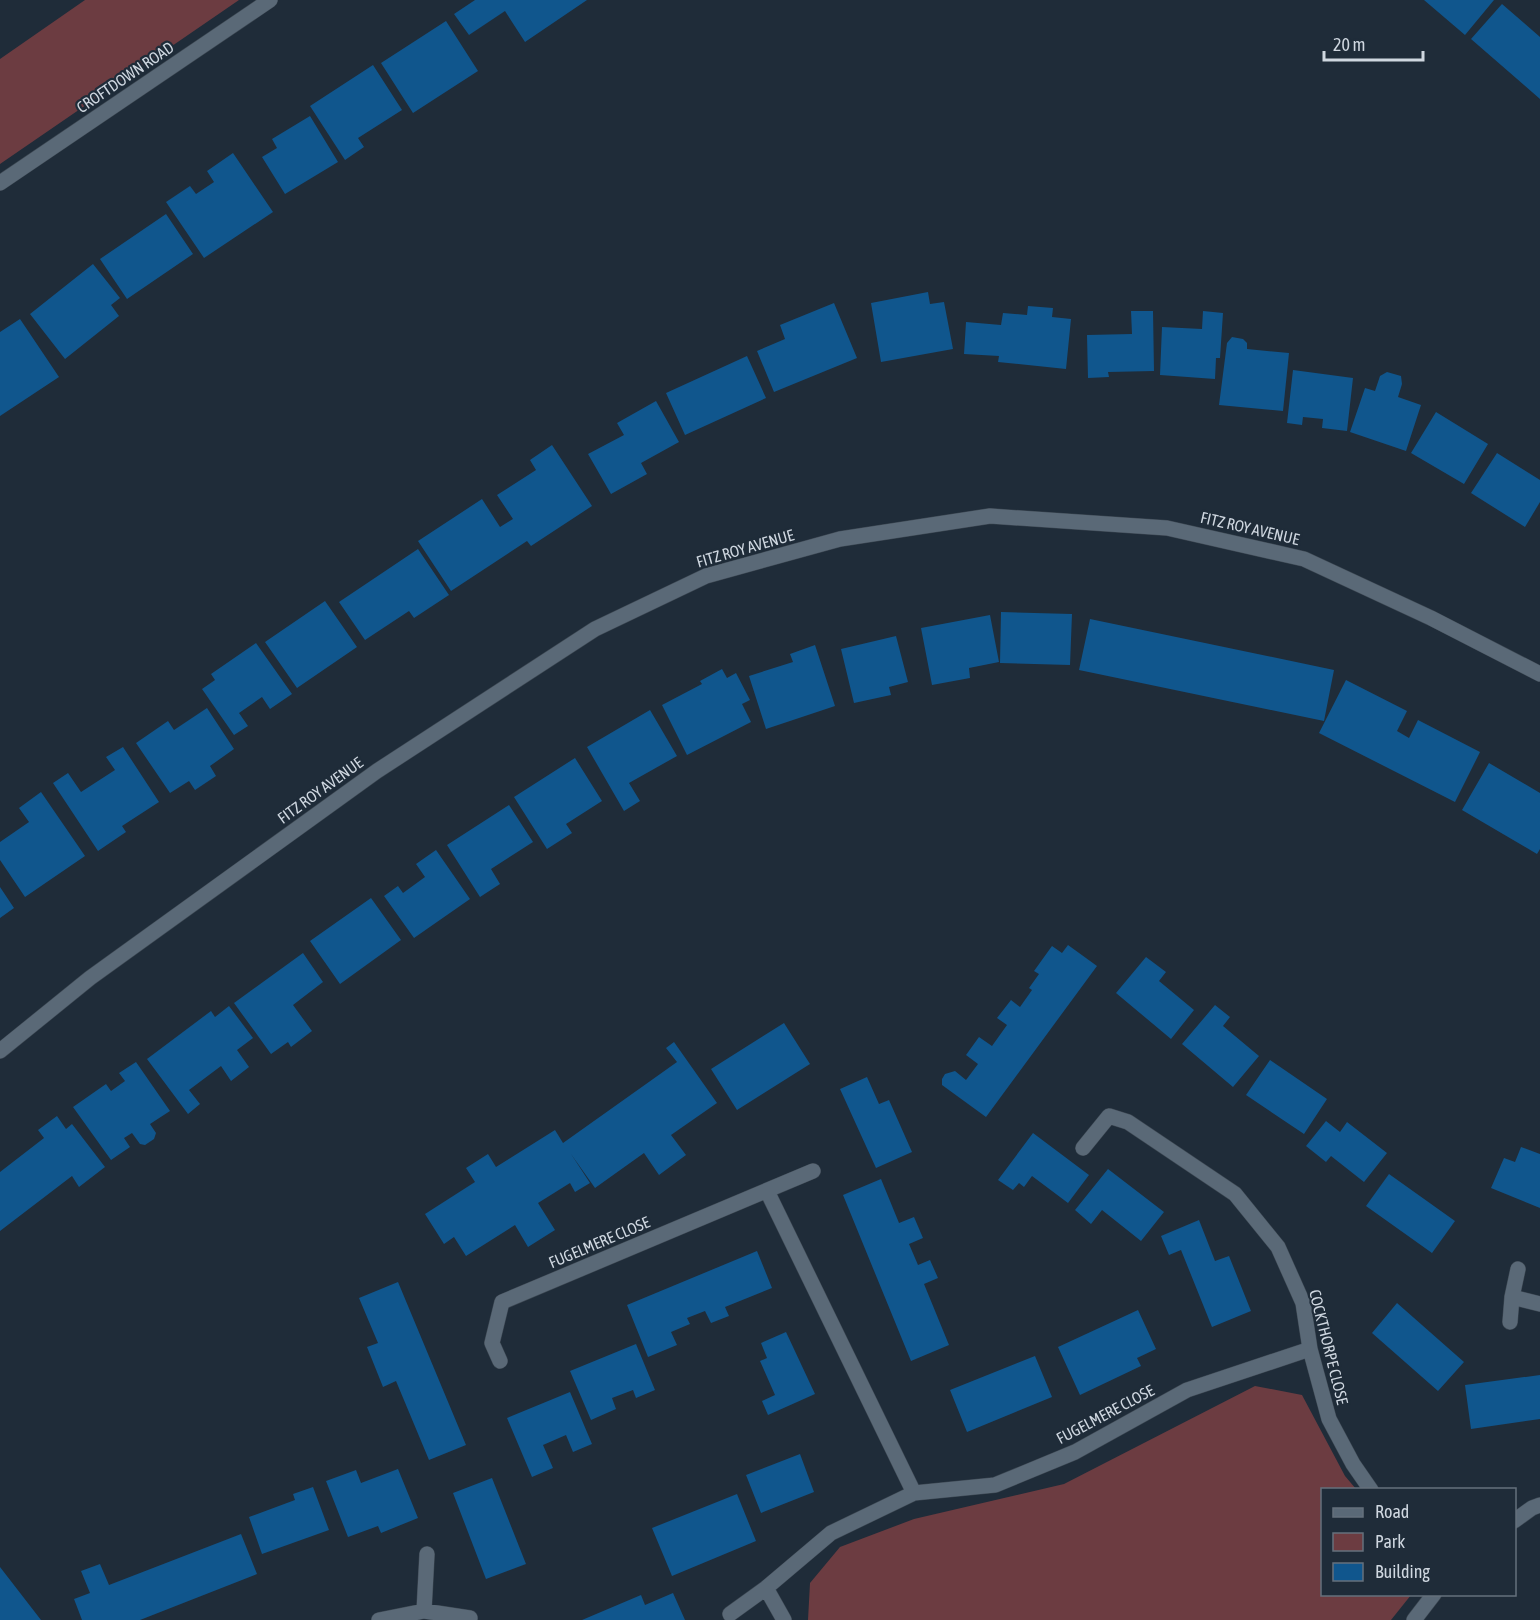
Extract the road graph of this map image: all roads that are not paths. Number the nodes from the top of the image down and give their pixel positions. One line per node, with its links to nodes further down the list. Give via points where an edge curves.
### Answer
1 (270, 0): 2 (street, CROFTDOWN ROAD)
2 (0, 183)
3 (1540, 674): 4 (street, FITZ ROY AVENUE, via 1304,559 1167,528 990,516 840,539 706,576 595,629 377,771 90,978)
4 (0, 1051)
5 (1083, 1148): 12 (street, COCKTHORPE CLOSE, via 1109,1116 1128,1122 1235,1194 1278,1247 1303,1303)
6 (813, 1172): 7 (street, FUGELMERE CLOSE)
7 (767, 1191): 13 (street, FUGELMERE CLOSE, via 502,1302 492,1343); 15 (street)
8 (1518, 1269): 9 (street)
9 (1512, 1298): 10 (street); 11 (street)
10 (1540, 1304)
11 (1510, 1322)
12 (1310, 1349): 14 (street, COCKTHORPE CLOSE, via 1329,1419); 15 (street, FUGELMERE CLOSE, via 1187,1390 1075,1452 995,1485)
13 (500, 1361)
14 (1370, 1488)
15 (914, 1493): 19 (street, FUGELMERE CLOSE, via 831,1533)
16 (1540, 1505): 17 (street)
17 (1516, 1520)
18 (427, 1554): 21 (street)
19 (766, 1588): 22 (street, FUGELMERE CLOSE); 25 (street)
20 (1432, 1596): 26 (street)
21 (424, 1611): 23 (street); 24 (street)
22 (730, 1614)
23 (470, 1618)
24 (379, 1620)
25 (784, 1620)
26 (1414, 1620)

